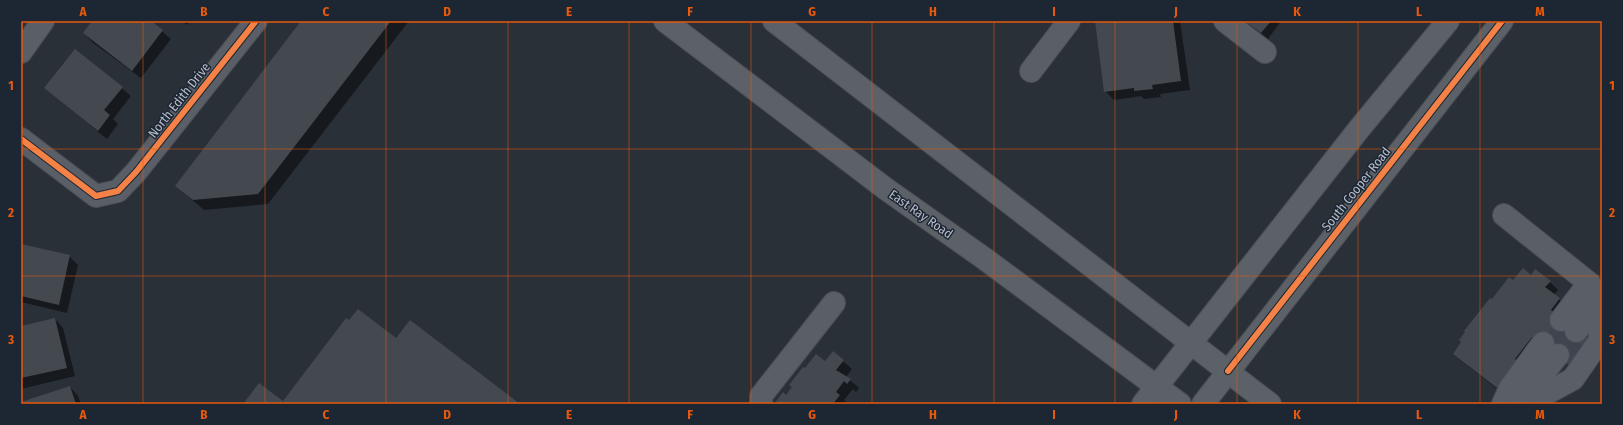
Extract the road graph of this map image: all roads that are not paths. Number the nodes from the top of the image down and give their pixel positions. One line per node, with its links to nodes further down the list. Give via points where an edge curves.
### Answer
1 (43, 21): 9 (street)
2 (256, 21): 12 (street, North Edith Drive, via 136,172 118,191 96,196)
3 (665, 21): 18 (main road, East Ray Road, via 886,189)
4 (774, 21): 15 (main road)
5 (1069, 21): 11 (street)
6 (1225, 21): 10 (street)
7 (1448, 21): 15 (main road, via 1359,129)
8 (1502, 21): 17 (main road, South Cooper Road)
9 (21, 52)
10 (1265, 52)
11 (1031, 71)
12 (21, 139)
13 (1504, 215): 19 (street, via 1584,314 1600,340 1572,379)
14 (834, 304): 20 (street, via 761,396)
15 (1191, 343): 17 (main road); 18 (main road)
16 (1555, 352): 19 (street); 25 (street, via 1510,388); 26 (street); 27 (street)
17 (1228, 371): 23 (main road, South Cooper Road); 24 (main road)
18 (1157, 386): 21 (main road); 22 (main road, East Ray Road)
19 (1534, 401)
20 (761, 404)
21 (1143, 404)
22 (1180, 404)
23 (1203, 404)
24 (1270, 404)
25 (1503, 404)
26 (1509, 404)
27 (1518, 404)

